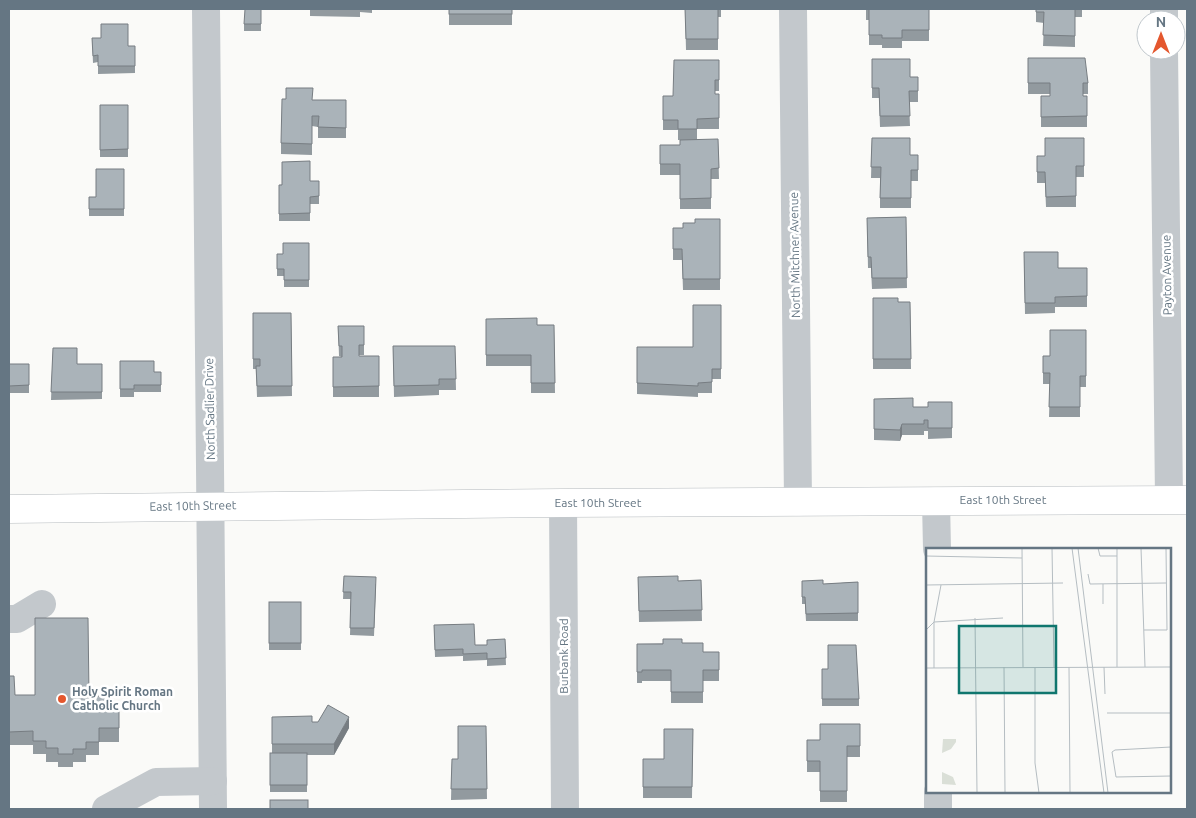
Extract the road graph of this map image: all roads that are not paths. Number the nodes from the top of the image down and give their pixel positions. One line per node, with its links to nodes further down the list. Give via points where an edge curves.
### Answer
1 (206, 9): 8 (street, North Sadlier Drive)
2 (793, 9): 6 (street, North Mitchner Avenue)
3 (1164, 60): 4 (street, Payton Avenue)
4 (1178, 500): 5 (main road, East 10th Street)
5 (936, 501): 6 (main road, East 10th Street); 10 (street)
6 (798, 502): 7 (main road, East 10th Street)
7 (563, 503): 8 (main road, East 10th Street); 17 (street, Burbank Road)
8 (211, 506): 9 (main road, East 10th Street); 13 (street, North Sadlier Drive)
9 (9, 509)
10 (937, 548)
11 (42, 604): 12 (street)
12 (9, 619)
13 (213, 782): 15 (street, via 156,782); 16 (street, North Sadlier Drive)
14 (938, 793): 18 (street)
15 (106, 809)
16 (213, 809)
17 (565, 809)
18 (938, 809)

